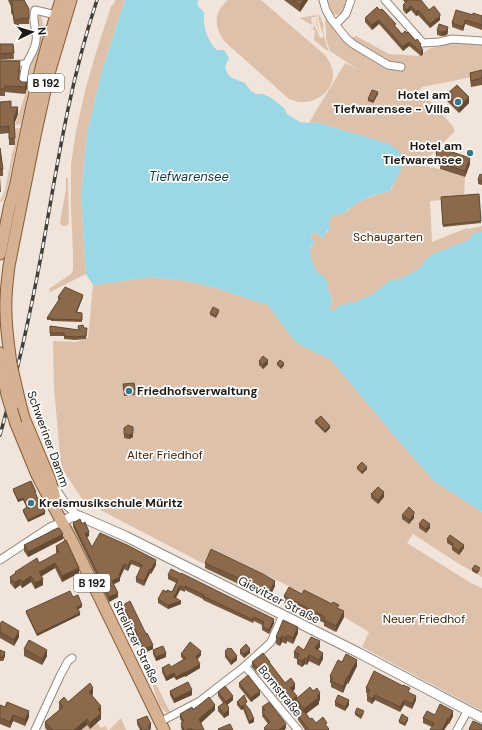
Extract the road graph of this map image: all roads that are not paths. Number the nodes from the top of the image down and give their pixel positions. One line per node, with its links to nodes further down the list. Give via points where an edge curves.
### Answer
1 (61, 0): 6 (main road, B 192)
2 (71, 0): 14 (main road, Schweriner Damm / B 192, via 48,77)
3 (323, 0): 7 (street, via 329,16)
4 (351, 0): 7 (street, via 346,14)
5 (385, 0): 8 (street, via 423,43 452,39)
6 (56, 15): 9 (street, via 35,10 33,21 36,40); 13 (main road, B 192, via 40,73)
7 (336, 24): 11 (street, via 353,44 388,65)
8 (482, 41)
9 (27, 63): 10 (street); 12 (street)
10 (0, 64)
11 (401, 67)
12 (24, 84)
13 (0, 254)
14 (3, 286): 16 (main road, Schweriner Damm / B 192, bridge, via 7,338 20,403)
15 (0, 353): 18 (main road, Schweriner Damm / B 192, bridge, via 7,395 16,424 37,475)
16 (50, 480): 17 (street, via 63,501); 18 (main road, Schweriner Damm / B 192)
17 (79, 516): 18 (main road); 20 (main road, Gievitzer Straße)
18 (62, 522): 19 (street, via 50,527); 25 (main road, Strelitzer Straße / B 192)
19 (0, 560)
20 (283, 615): 22 (street, via 271,642); 23 (main road, Gievitzer Straße)
21 (72, 658): 26 (street, via 62,671)
22 (245, 666): 25 (street, via 200,701); 27 (street, Bornstraße)
23 (468, 710): 24 (main road, Gievitzer Straße); 28 (street)
24 (482, 718)
25 (162, 726)
26 (35, 730)
27 (298, 730)
28 (457, 730)

